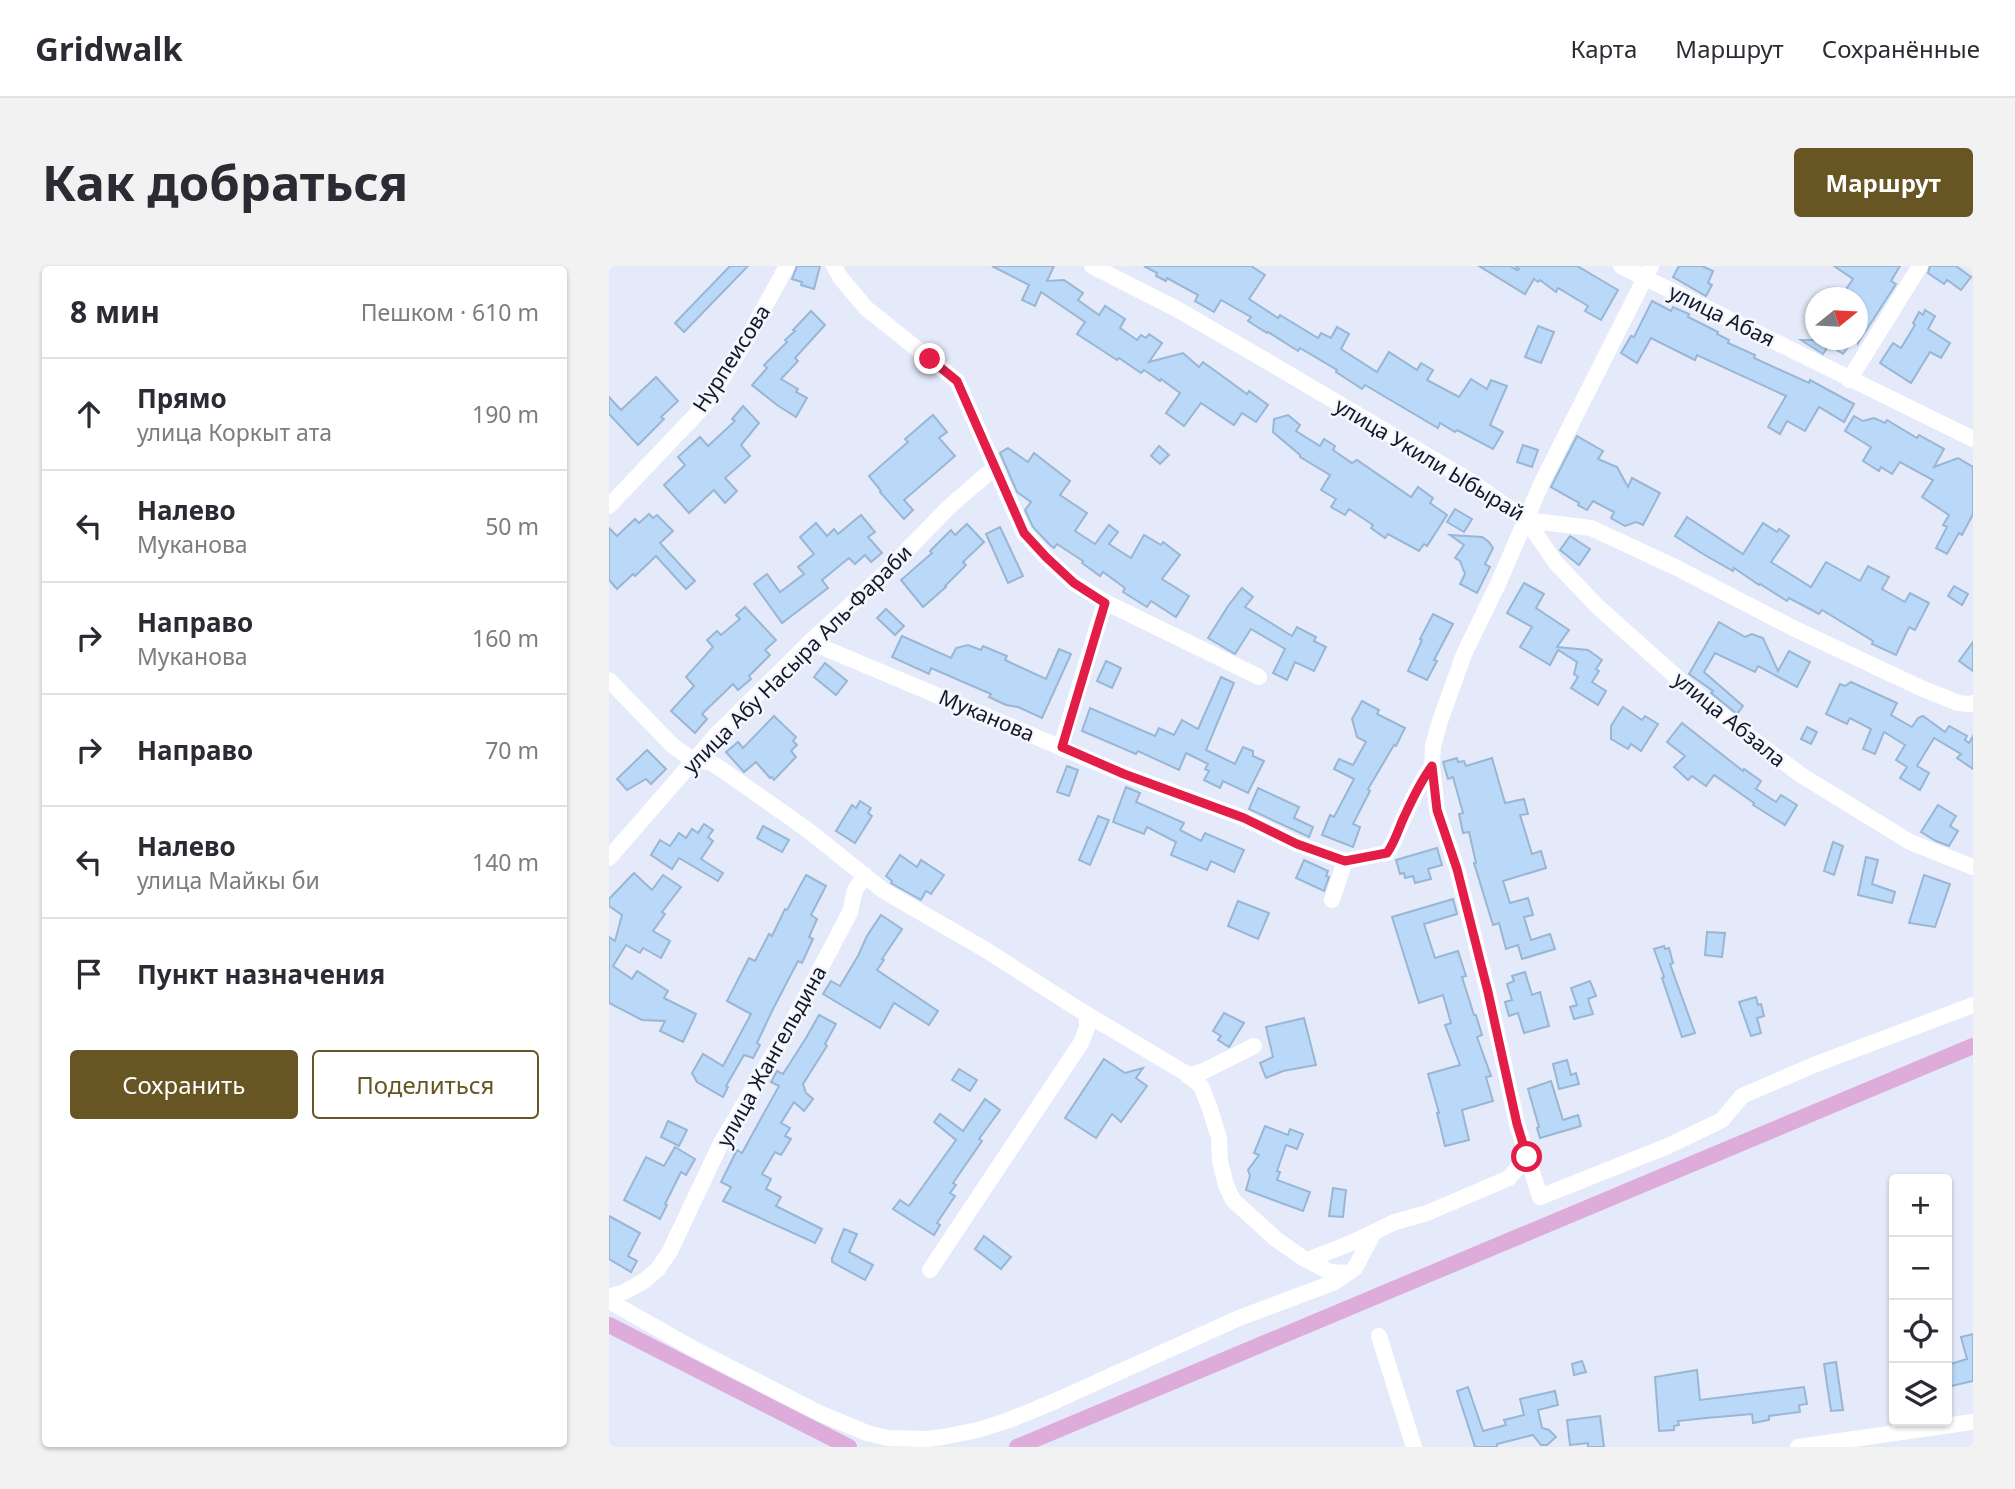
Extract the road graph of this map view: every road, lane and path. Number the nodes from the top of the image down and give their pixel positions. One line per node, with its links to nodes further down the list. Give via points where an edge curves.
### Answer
1 (787, 266): 10 (street, Нурпеисова, via 706,404)
2 (834, 266): 9 (street, via 866,308 957,381)
3 (1092, 266): 11 (street, улица Укили Ыбырай, via 1243,347 1472,482)
4 (1621, 266): 6 (street, улица Абая)
5 (1920, 266): 7 (street)
6 (1648, 272): 7 (street, улица Абая); 11 (street)
7 (1849, 380): 8 (street, улица Абая)
8 (1973, 439)
9 (994, 468): 12 (street, via 1024,533 1074,583); 13 (street, улица Абу Насыра Аль-Фараби)
10 (609, 506)
11 (1526, 520): 16 (street, улица Укили Ыбырай, via 1591,528 1921,688 1958,703); 19 (street, via 1464,653 1433,746); 22 (street, улица Абзала, via 1556,563 1597,606 1740,730 1801,775 1910,842)
12 (1105, 603): 14 (street); 17 (street)
13 (810, 642): 17 (street, Муканова); 18 (street, улица Абу Насыра Аль-Фараби)
14 (1259, 677)
15 (609, 680): 18 (street, via 673,746)
16 (1973, 703)
17 (1062, 747): 21 (street, Муканова)
18 (693, 760): 20 (street, улица Абу Насыра Аль-Фараби); 23 (street, via 710,762 724,771)
19 (1432, 766): 21 (street, via 1387,853); 29 (street, via 1437,810 1457,869)
20 (609, 858)
21 (1345, 861): 24 (street)
22 (1973, 867)
23 (865, 875): 26 (street); 34 (street, улица Жангельдина, via 795,1017 721,1143 678,1238 658,1269)
24 (1332, 900)
25 (1973, 1004): 29 (street, via 1742,1096 1721,1120 1539,1197)
26 (1087, 1014): 28 (street); 32 (street, via 1081,1043)
27 (1254, 1046): 28 (street)
28 (1188, 1076): 31 (street, via 1201,1086 1210,1109 1233,1199 1277,1240)
29 (1527, 1157): 30 (street, via 1509,1178)
30 (1374, 1232): 31 (street); 33 (street, via 1355,1268)
31 (1308, 1260): 33 (street, via 1330,1272)
32 (930, 1270)
33 (1347, 1273): 34 (street, via 1012,1419 926,1439 867,1433 818,1413)
34 (609, 1299)
35 (1379, 1336): 37 (street)
36 (1973, 1422): 38 (street)
37 (1414, 1447)
38 (1798, 1447)

